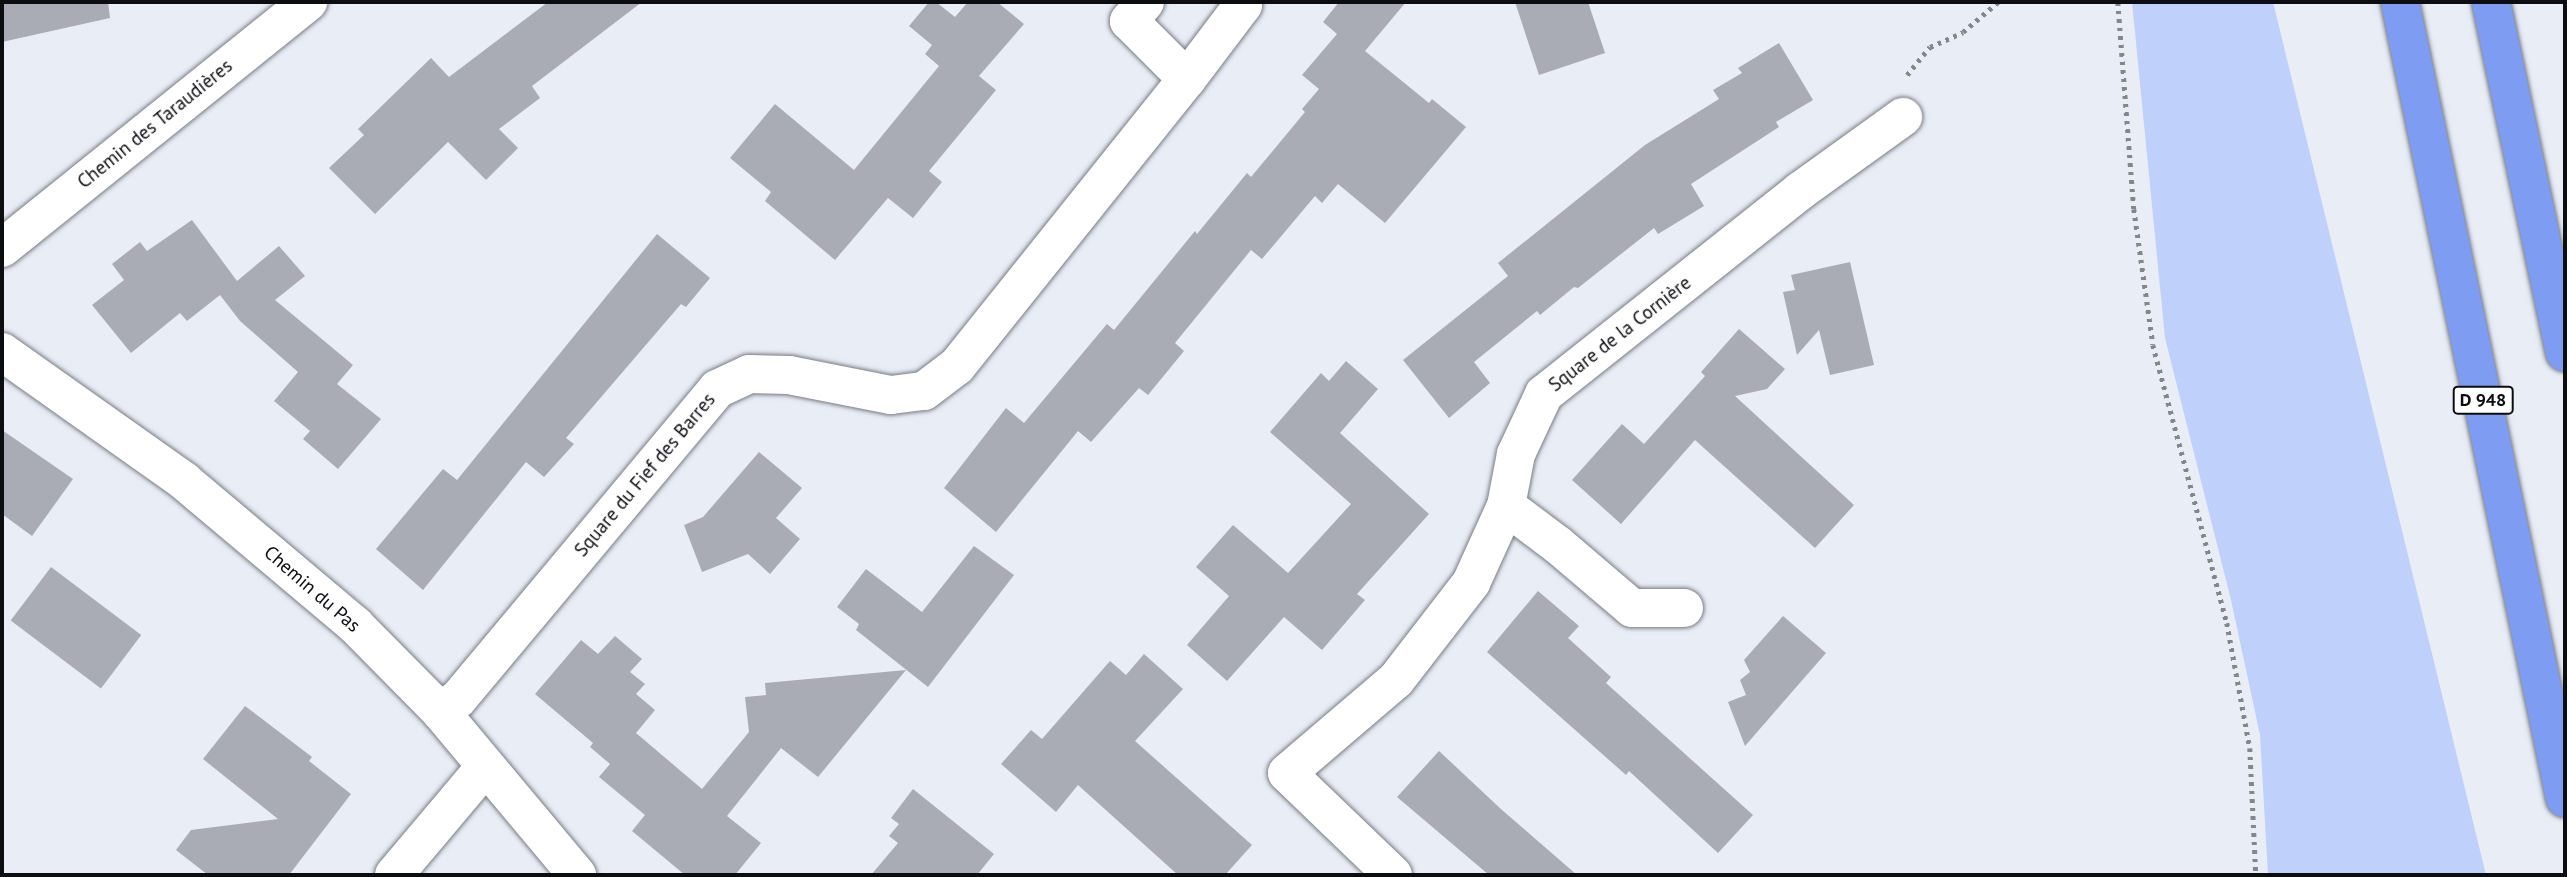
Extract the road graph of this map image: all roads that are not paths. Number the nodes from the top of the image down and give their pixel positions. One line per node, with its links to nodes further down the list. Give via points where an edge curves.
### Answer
1 (309, 2): 8 (street, Chemin des Taraudières)
2 (1145, 2): 6 (street, via 1129,21)
3 (1240, 2): 6 (street, Square du Fief des Barres, via 1243,5)
4 (2400, 2): 15 (highway, D 948)
5 (2491, 2): 10 (highway)
6 (1187, 79): 13 (street, Square du Fief des Barres, via 957,366 924,391 891,395 789,374 749,374 717,389 458,699)
7 (1903, 117): 11 (street, Square de la Cornière, via 1800,191 1544,394 1516,454)
8 (2, 248)
9 (2, 352): 13 (street, Chemin du Pas, via 195,490 355,625)
10 (2565, 352)
11 (1506, 506): 12 (street, via 1632,608); 18 (street, Square de la Cornière, via 1471,583 1396,680 1287,773)
12 (1684, 608)
13 (440, 711): 14 (street, Chemin du Pas)
14 (485, 767): 16 (street); 17 (street, Chemin du Pas)
15 (2565, 798)
16 (394, 875)
17 (577, 875)
18 (1393, 875)

